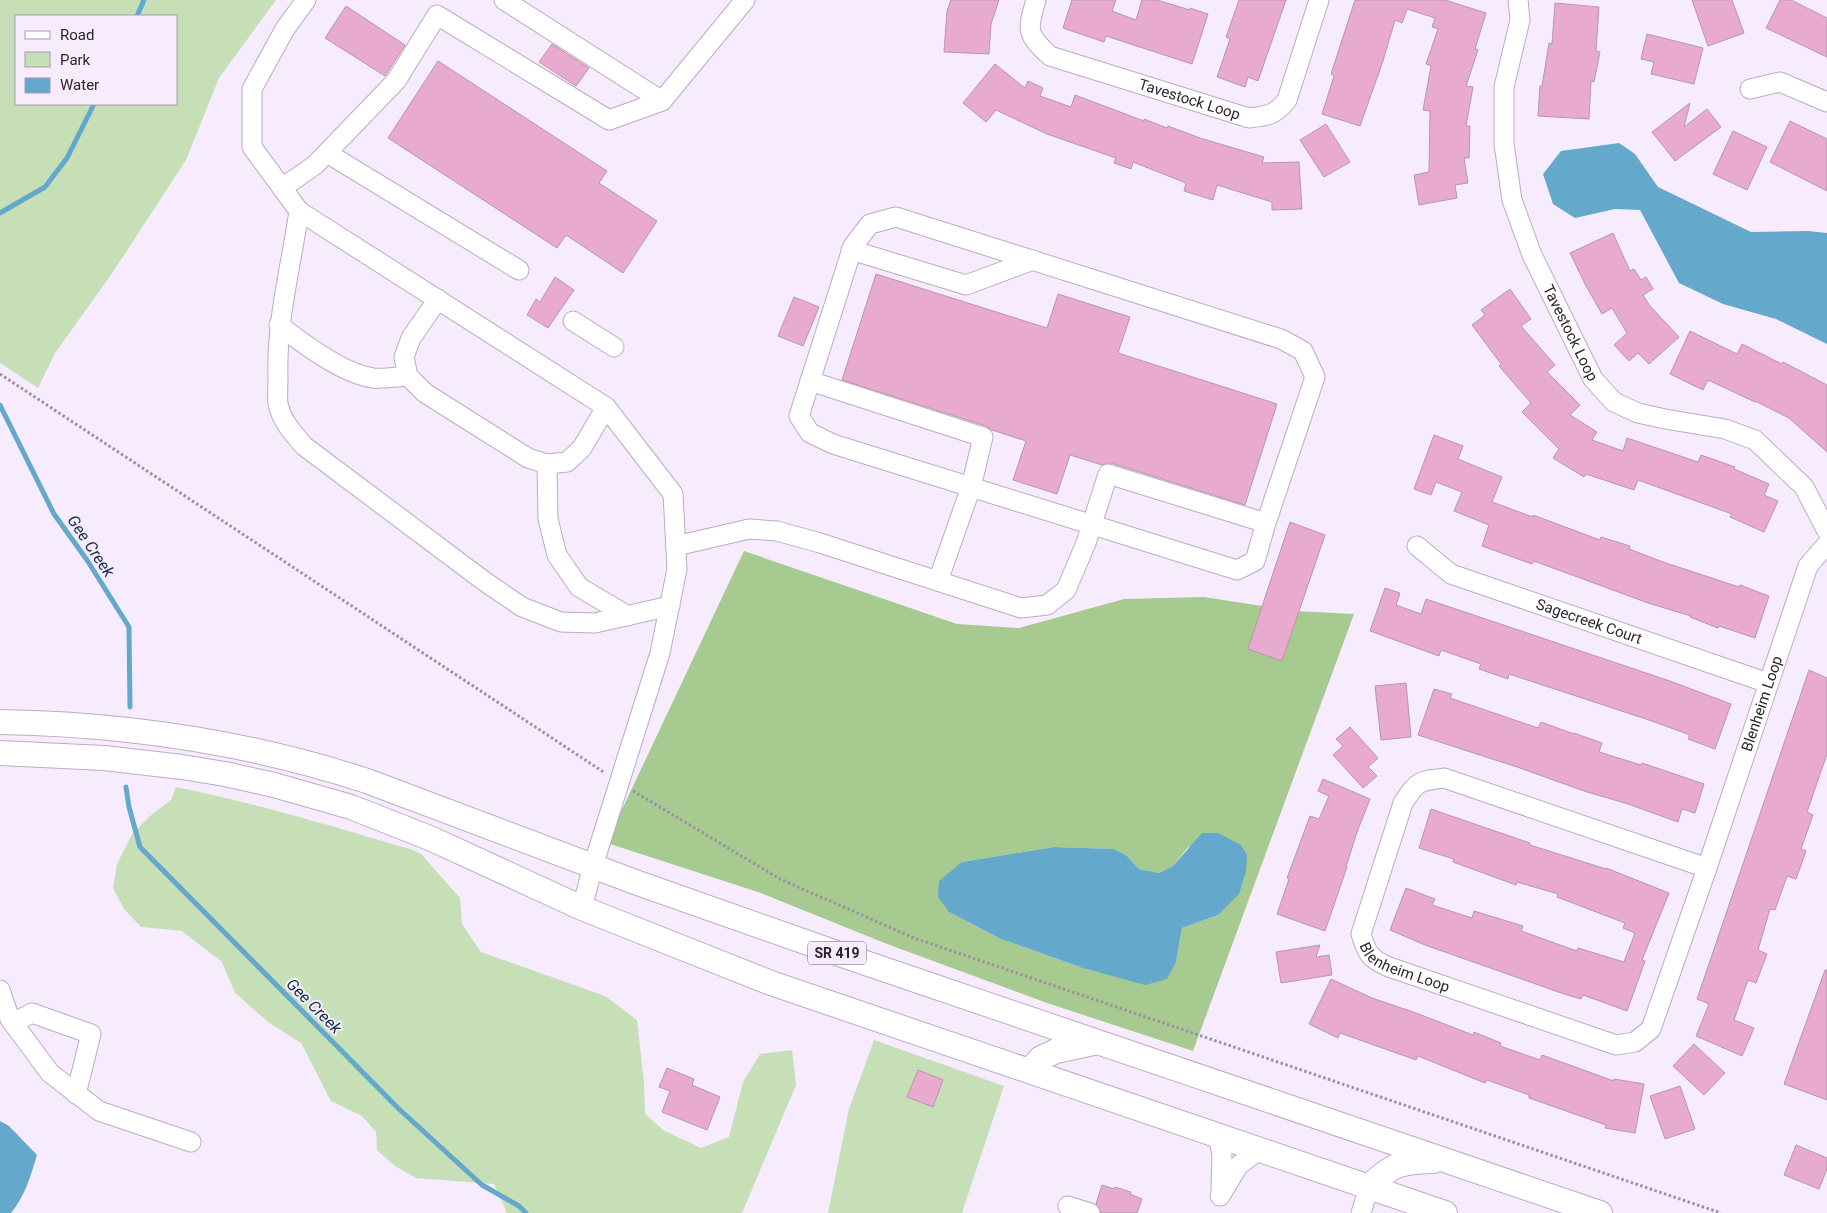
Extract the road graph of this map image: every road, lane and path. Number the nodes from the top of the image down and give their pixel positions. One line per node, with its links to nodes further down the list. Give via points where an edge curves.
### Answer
1 (306, 0): 11 (street, via 285,29 252,89 252,148)
2 (504, 0): 8 (street)
3 (745, 0): 8 (street)
4 (1036, 0): 5 (street, Tavestock Loop, via 1028,25 1035,42 1050,56 1249,118 1268,116 1287,100)
5 (1319, 0)
6 (1518, 0): 28 (street, Tavestock Loop, via 1520,20 1504,87 1504,144 1512,200 1532,255 1593,380 1614,402 1638,413 1725,429 1755,440 1804,487)
7 (1750, 89): 9 (street, via 1780,82)
8 (662, 101): 10 (street, via 609,120 437,16 396,81)
9 (1827, 102)
10 (327, 153): 11 (street); 15 (street)
11 (282, 188): 12 (street)
12 (299, 211): 16 (street); 18 (street)
13 (851, 250): 14 (street, via 966,285); 14 (street, via 870,224 896,217); 22 (street)
14 (1033, 260): 26 (street, via 1281,339 1303,351 1315,376)
15 (519, 270)
16 (438, 299): 21 (street, via 411,338 404,357); 23 (street)
17 (573, 321): 19 (street)
18 (279, 325): 21 (street, via 347,369 373,378); 34 (street, via 278,404 287,426 304,446 522,607 561,622 595,623)
19 (614, 347)
20 (0, 374): 38 (path)
21 (408, 376): 24 (street, via 425,392 528,458)
22 (810, 381): 25 (street, via 799,416 810,434); 25 (street, via 983,437)
23 (606, 407): 24 (street, via 582,448 568,462); 30 (street, via 673,494)
24 (547, 464): 34 (street, via 548,519 557,555 579,587)
25 (971, 487): 27 (street); 32 (street)
26 (1266, 523): 27 (street, via 1255,561 1237,570); 27 (street, via 1108,474)
27 (1091, 525): 32 (street, via 1066,590 1047,605 1021,608)
28 (1827, 531)
29 (1827, 544): 35 (street, Blenheim Loop, via 1808,566)
30 (676, 546): 32 (street, via 749,529 777,531); 33 (street, via 677,569)
31 (1417, 546): 35 (street, Sagecreek Court, via 1451,574)
32 (938, 581)
33 (670, 606): 34 (street); 40 (street, via 660,653)
34 (628, 616)
35 (1768, 683): 41 (street, Blenheim Loop)
36 (0, 722): 40 (main road, SR 419, via 67,724 178,736 285,757 368,781)
37 (0, 753): 42 (main road, via 104,758 182,767 302,792 390,822)
38 (607, 774)
39 (634, 791): 58 (path, via 780,879 914,938)
40 (593, 866): 42 (street); 45 (main road, SR 419)
41 (1707, 868): 41 (street, Blenheim Loop, via 1651,1029 1635,1042 1616,1045 1389,967 1374,961 1364,946 1361,934 1403,803 1421,781 1444,778)
42 (582, 908): 46 (main road, via 771,983)
43 (0, 990): 44 (street)
44 (13, 1024): 47 (street, via 50,1073); 47 (street, via 32,1013 91,1034)
45 (1098, 1042): 46 (main road, via 1056,1051 1041,1058); 51 (main road, SR 419)
46 (1029, 1071): 48 (main road)
47 (76, 1094): 49 (street, via 99,1111)
48 (1218, 1136): 50 (main road); 50 (street, via 1223,1165 1220,1196 1238,1166)
49 (191, 1142)
50 (1259, 1150): 52 (main road)
51 (1447, 1162): 52 (main road, via 1407,1162 1384,1172); 57 (main road, SR 419)
52 (1369, 1187): 55 (street); 56 (main road)
53 (1068, 1206): 54 (street)
54 (1090, 1213)
55 (1362, 1213)
56 (1445, 1213)
57 (1600, 1213)
58 (1721, 1213)

